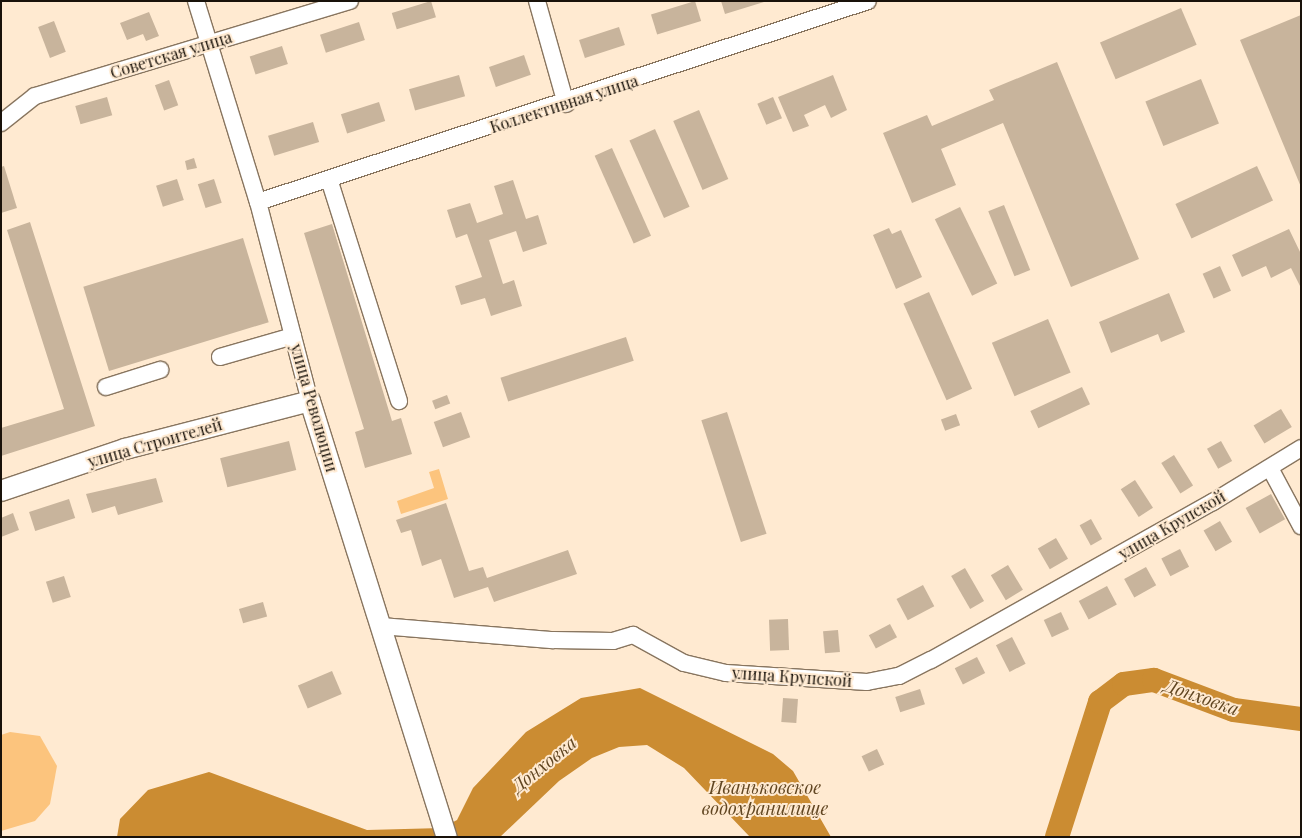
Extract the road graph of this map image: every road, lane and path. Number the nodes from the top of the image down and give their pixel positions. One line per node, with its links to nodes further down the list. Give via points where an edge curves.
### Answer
1 (196, 1): 5 (street, улица Революции)
2 (350, 1): 5 (street, Советская улица)
3 (537, 1): 6 (street)
4 (868, 1): 6 (street, Коллективная улица)
5 (210, 43): 7 (street, Советская улица, via 35,96); 9 (street, улица Революции)
6 (566, 104): 8 (street, Коллективная улица)
7 (1, 123)
8 (329, 179): 9 (street, Коллективная улица); 15 (street)
9 (258, 202): 10 (street, улица Революции)
10 (293, 336): 11 (street); 14 (street, улица Революции)
11 (220, 357)
12 (160, 370): 13 (street)
13 (106, 386)
14 (310, 401): 18 (main road, улица Строителей, via 125,449); 20 (main road, улица Революции)
15 (399, 401)
16 (1301, 448): 17 (street, улица Крупской)
17 (1270, 468): 19 (street); 20 (street, улица Крупской, via 931,660 899,676 868,682 726,673 684,663 633,635 613,641 554,640)
18 (1, 491)
19 (1301, 526)
20 (381, 626): 21 (main road, улица Революции)
21 (447, 837)

